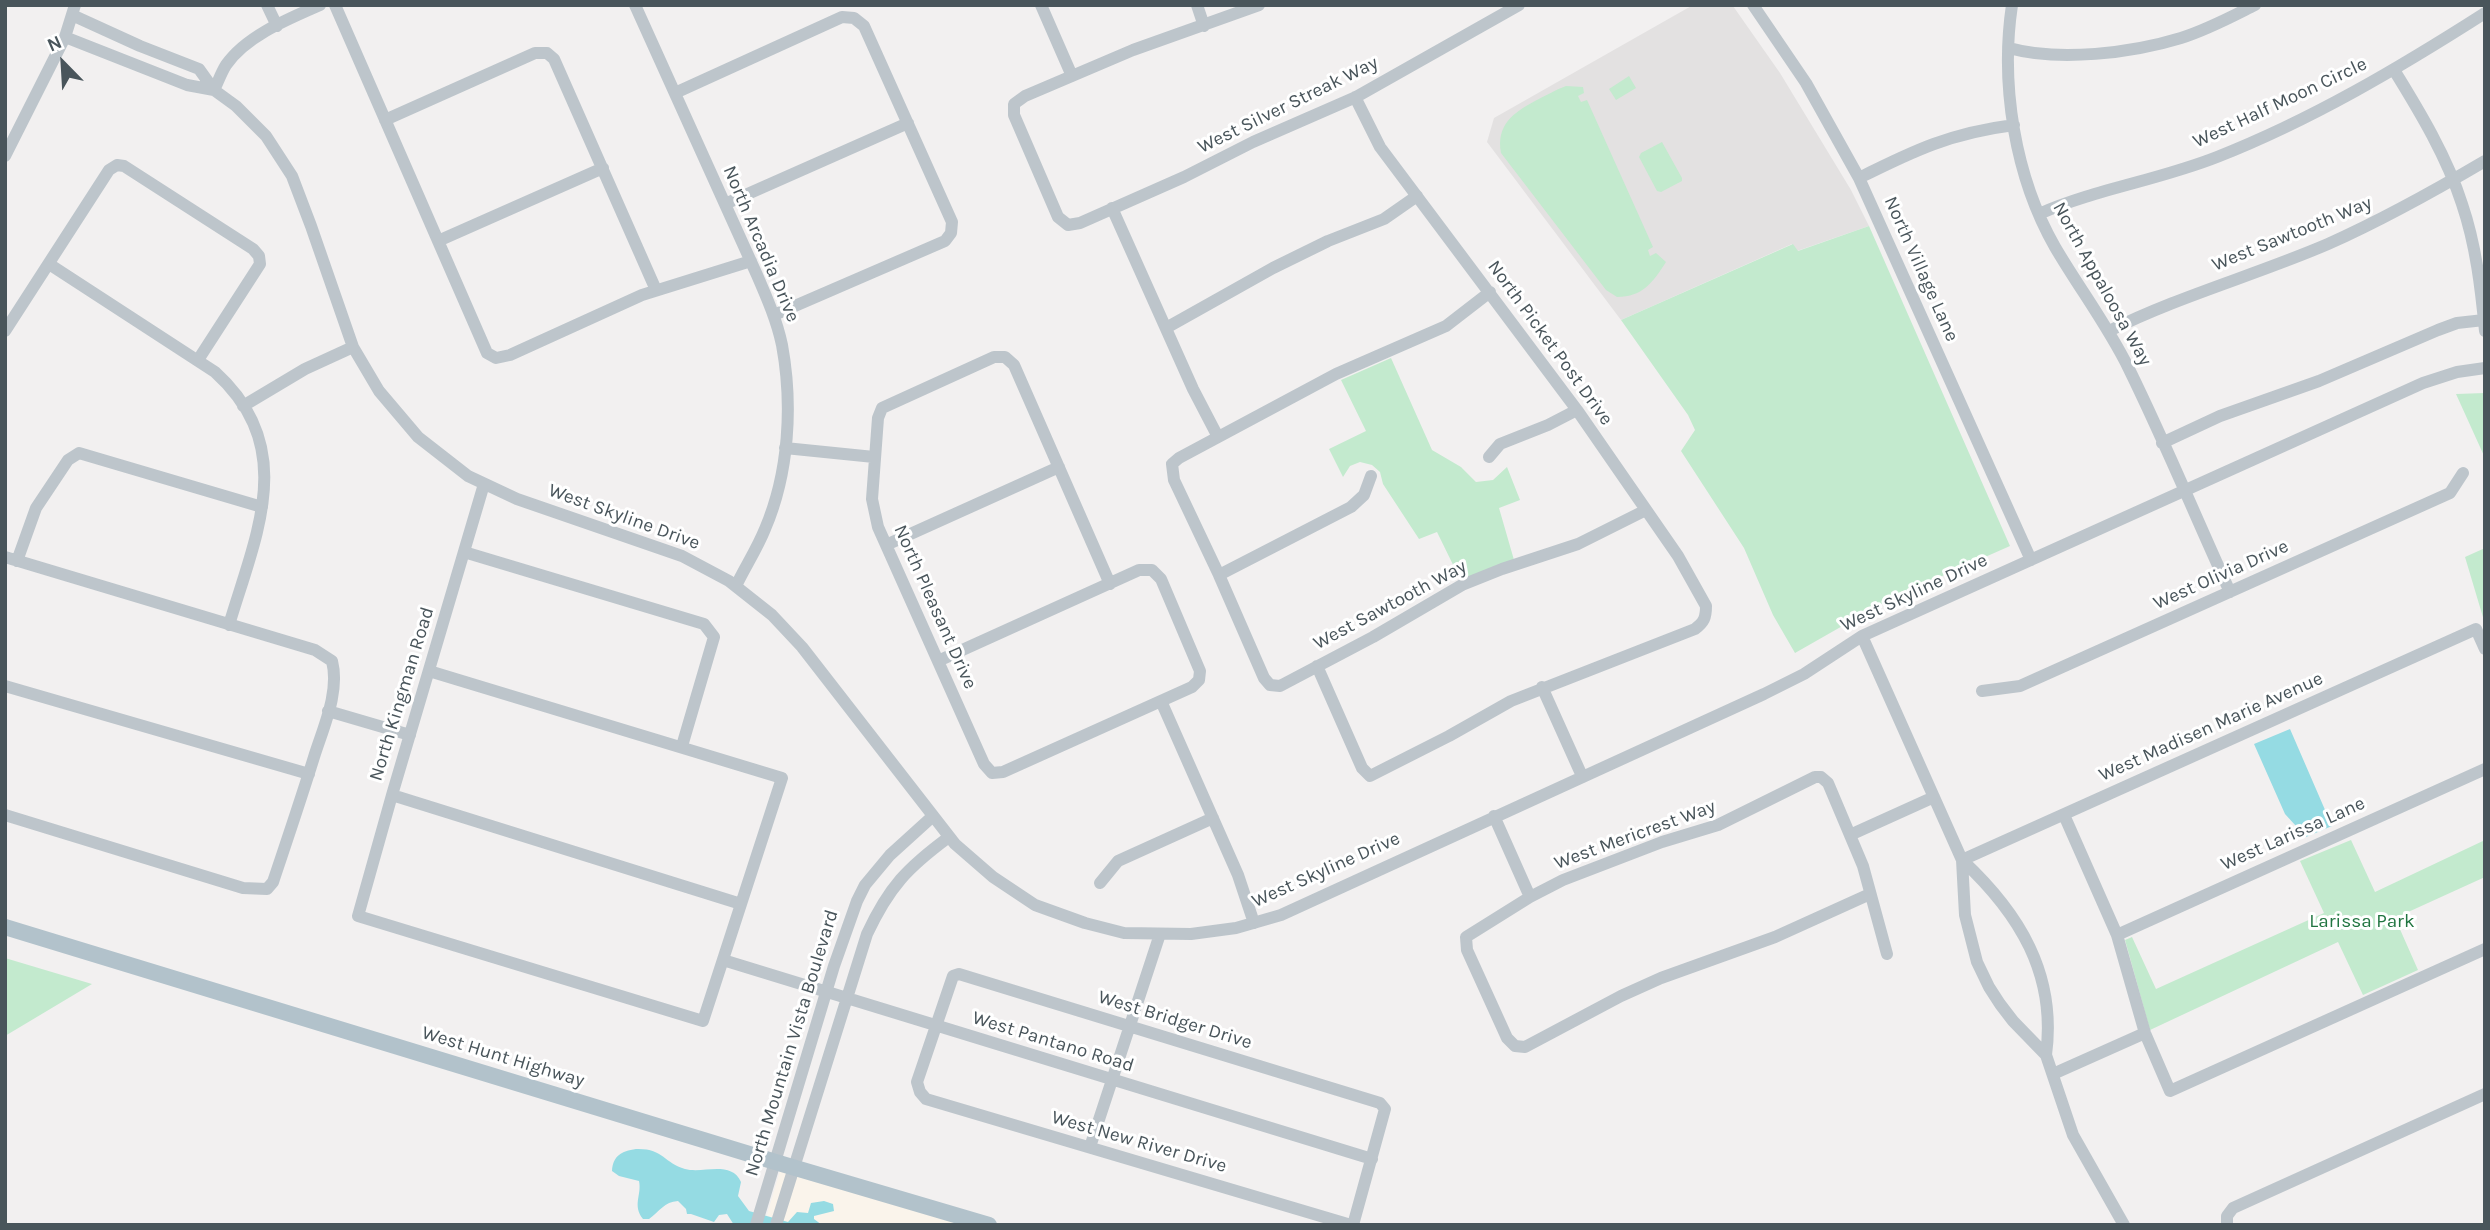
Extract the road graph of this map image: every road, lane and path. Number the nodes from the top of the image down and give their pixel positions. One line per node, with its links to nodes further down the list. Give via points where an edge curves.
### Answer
1 (267, 5): 14 (street)
2 (320, 5): 14 (street)
3 (335, 5): 23 (street)
4 (635, 5): 21 (street, North Arcadia Drive)
5 (1041, 5): 19 (street)
6 (1197, 5): 15 (street)
7 (1259, 5): 15 (street)
8 (1519, 5): 22 (street, West Silver Streak Way)
9 (1754, 5): 29 (street, North Village Lane, via 1806,83)
10 (2012, 5): 17 (street, North Appaloosa Way)
11 (2255, 5): 17 (street, via 2151,46 2084,54)
12 (74, 10): 16 (street); 20 (street, West Skyline Drive, via 140,46 199,69)
13 (2485, 13): 18 (street, West Half Moon Circle)
14 (277, 26): 20 (street, via 227,64)
15 (1204, 26): 19 (street)
16 (65, 37): 20 (street, West Skyline Drive, via 187,85); 26 (street)
17 (2010, 48): 25 (street, North Appaloosa Way)
18 (2394, 70): 30 (street); 34 (street, West Half Moon Circle, via 2217,157)
19 (1072, 76): 33 (street, West Silver Streak Way, via 1025,96 1014,104 1014,115 1058,218 1068,225 1080,223)
20 (214, 90): 45 (street, West Skyline Drive, via 266,136 292,176)
21 (675, 93): 24 (street, via 842,17 854,18 864,26); 32 (street, North Arcadia Drive)
22 (1355, 97): 31 (street, North Picket Post Drive, via 1380,147); 33 (street, West Silver Streak Way)
23 (385, 120): 28 (street, via 535,53 547,53 554,59); 35 (street)
24 (908, 123): 32 (street); 40 (street, via 952,222 951,233 945,241)
25 (2014, 125): 29 (street, via 1980,129 1918,148); 34 (street, North Appaloosa Way)
26 (5, 156)
27 (2485, 161): 30 (street, West Sawtooth Way)
28 (603, 168): 35 (street); 38 (street)
29 (1859, 178): 65 (street, North Village Lane)
30 (2453, 180): 41 (street, via 2471,235); 44 (street, West Sawtooth Way, via 2328,244 2163,305)
31 (1417, 196): 39 (street, North Picket Post Drive); 42 (street, via 1384,219 1273,268)
32 (725, 204): 36 (street, North Arcadia Drive)
33 (1112, 208): 42 (street)
34 (2039, 214): 44 (street, North Appaloosa Way)
35 (438, 241): 38 (street, via 487,353 496,358)
36 (751, 261): 38 (street); 40 (street, North Arcadia Drive)
37 (49, 264): 43 (street); 46 (street); 46 (street, via 110,170 117,165 136,173 259,256 260,264)
38 (656, 290)
39 (1490, 292): 49 (street, North Picket Post Drive); 50 (street, via 1446,326 1336,374)
40 (774, 315): 52 (street, North Arcadia Drive, via 787,397)
41 (2484, 326): 51 (street, via 2457,323)
42 (1166, 328): 50 (street)
43 (5, 331)
44 (2109, 331): 51 (street, North Appaloosa Way)
45 (353, 347): 48 (street); 58 (street, West Skyline Drive, via 379,391 418,437)
46 (198, 360): 48 (street, via 224,381)
47 (2485, 368): 59 (street, West Skyline Drive, via 2423,383)
48 (243, 406): 60 (street, via 263,456)
49 (1577, 410): 54 (street, via 1500,444); 61 (street, North Picket Post Drive)
50 (1218, 437): 66 (street, via 1172,464 1174,480)
51 (2162, 443): 59 (street, North Appaloosa Way)
52 (785, 448): 53 (street); 68 (street, North Arcadia Drive, via 766,529)
53 (874, 457): 55 (street, North Pleasant Drive, via 882,408 994,357 1005,357 1014,365); 62 (street, North Pleasant Drive, via 872,499)
54 (1489, 457)
55 (1059, 467): 62 (street); 67 (street)
56 (2463, 473): 69 (street, West Olivia Drive, via 2450,493)
57 (1371, 476): 66 (street, via 1364,495 1351,507)
58 (484, 484): 63 (street, North Kingman Road); 68 (street, West Skyline Drive, via 682,556)
59 (2184, 491): 65 (street, West Skyline Drive); 69 (street, North Appaloosa Way)
60 (262, 507): 64 (street, via 85,453 75,454 36,508); 70 (street)
61 (1646, 510): 74 (street, West Sawtooth Way, via 1577,544 1462,585); 77 (street, North Picket Post Drive, via 1706,606 1704,621 1695,629)
62 (886, 545): 73 (street, North Pleasant Drive)
63 (464, 552): 75 (street, North Kingman Road); 82 (street, via 704,624 714,637)
64 (11, 559): 70 (street)
65 (2031, 560): 71 (street, West Skyline Drive)
66 (1219, 575): 74 (street, West Sawtooth Way, via 1270,685 1280,686)
67 (1110, 584): 73 (street); 79 (street, via 1139,569 1152,570 1161,579 1200,671 1192,687)
68 (736, 586): 90 (street, West Skyline Drive, via 802,647)
69 (2230, 592): 78 (street, West Olivia Drive, via 2020,686)
70 (229, 625): 80 (street, via 315,650 333,664)
71 (1862, 636): 85 (street, West Skyline Drive, via 1786,684); 87 (street)
72 (2485, 649): 89 (street, West Madisen Marie Avenue, via 2476,629)
73 (938, 661): 79 (street, North Pleasant Drive, via 992,773)
74 (1317, 666): 77 (street, via 1362,768 1370,776)
75 (429, 671): 81 (street, North Kingman Road); 82 (street)
76 (5, 686): 84 (street)
77 (1542, 687): 85 (street)
78 (1982, 691)
79 (1161, 701): 92 (street)
80 (328, 711): 81 (street); 84 (street)
81 (410, 735): 86 (street, North Kingman Road)
82 (682, 746): 99 (street, via 782,778)
83 (2485, 769): 103 (street, West Larissa Lane)
84 (309, 774): 88 (street, via 267,889 243,888)
85 (1583, 776): 91 (street, West Skyline Drive)
86 (392, 795): 99 (street); 106 (street, North Kingman Road, via 358,916 703,1021)
87 (1934, 797): 93 (street); 95 (street)
88 (5, 815)
89 (2064, 815): 95 (street, West Madisen Marie Avenue); 103 (street)
90 (933, 816): 94 (street, West Skyline Drive); 107 (street, North Mountain Vista Boulevard, via 865,885 848,921)
91 (1494, 816): 98 (street); 100 (street, West Skyline Drive, via 1281,915)
92 (1213, 818): 96 (street, via 1118,861); 100 (street)
93 (1850, 835): 97 (street); 98 (street, West Mericrest Way, via 1828,783 1815,777 1718,825 1614,859)
94 (949, 836): 102 (street, West Skyline Drive, via 993,877 1035,905 1124,933); 108 (street, North Mountain Vista Boulevard, via 896,882 879,908)
95 (1962, 860): 112 (street, via 1965,915 1977,962 2000,1004); 112 (street, via 2000,898 2029,946 2046,998)
96 (1100, 883)
97 (1870, 894): 98 (street, West Mericrest Way, via 1775,937 1661,978 1525,1047 1515,1046 1507,1038 1466,937); 105 (street)
98 (1530, 897)
99 (741, 904): 106 (street)
100 (1254, 923): 102 (street, West Skyline Drive, via 1191,934)
101 (5, 927): 118 (main road, West Hunt Highway)
102 (1160, 934): 110 (street)
103 (2117, 934): 111 (street)
104 (2485, 949): 111 (street, via 2170,1091)
105 (1886, 954)
106 (723, 960): 107 (street, West Pantano Road)
107 (826, 993): 108 (street, West Pantano Road); 118 (street, North Mountain Vista Boulevard)
108 (847, 999): 109 (street, West Pantano Road); 119 (street, North Mountain Vista Boulevard)
109 (935, 1026): 110 (street, West Bridger Drive, via 953,975 959,974); 114 (street, West Pantano Road); 116 (street, West New River Drive, via 917,1082 926,1099)
110 (1130, 1026): 114 (street); 117 (street, West Bridger Drive, via 1380,1103 1385,1109)
111 (2145, 1033): 113 (street)
112 (2046, 1055): 113 (street)
113 (2053, 1073): 124 (street, via 2073,1135)
114 (1112, 1080): 116 (street); 117 (street, West Pantano Road)
115 (2485, 1094): 125 (street, via 2233,1208)
116 (1090, 1147): 123 (street, West New River Drive)
117 (1372, 1159): 123 (street)
118 (776, 1162): 119 (main road, West Hunt Highway); 120 (street, North Mountain Vista Boulevard)
119 (796, 1168): 121 (street, North Mountain Vista Boulevard); 122 (main road, West Hunt Highway)
120 (756, 1225)
121 (776, 1225)
122 (989, 1225)
123 (1352, 1225)
124 (2124, 1225)
125 (2227, 1225)

